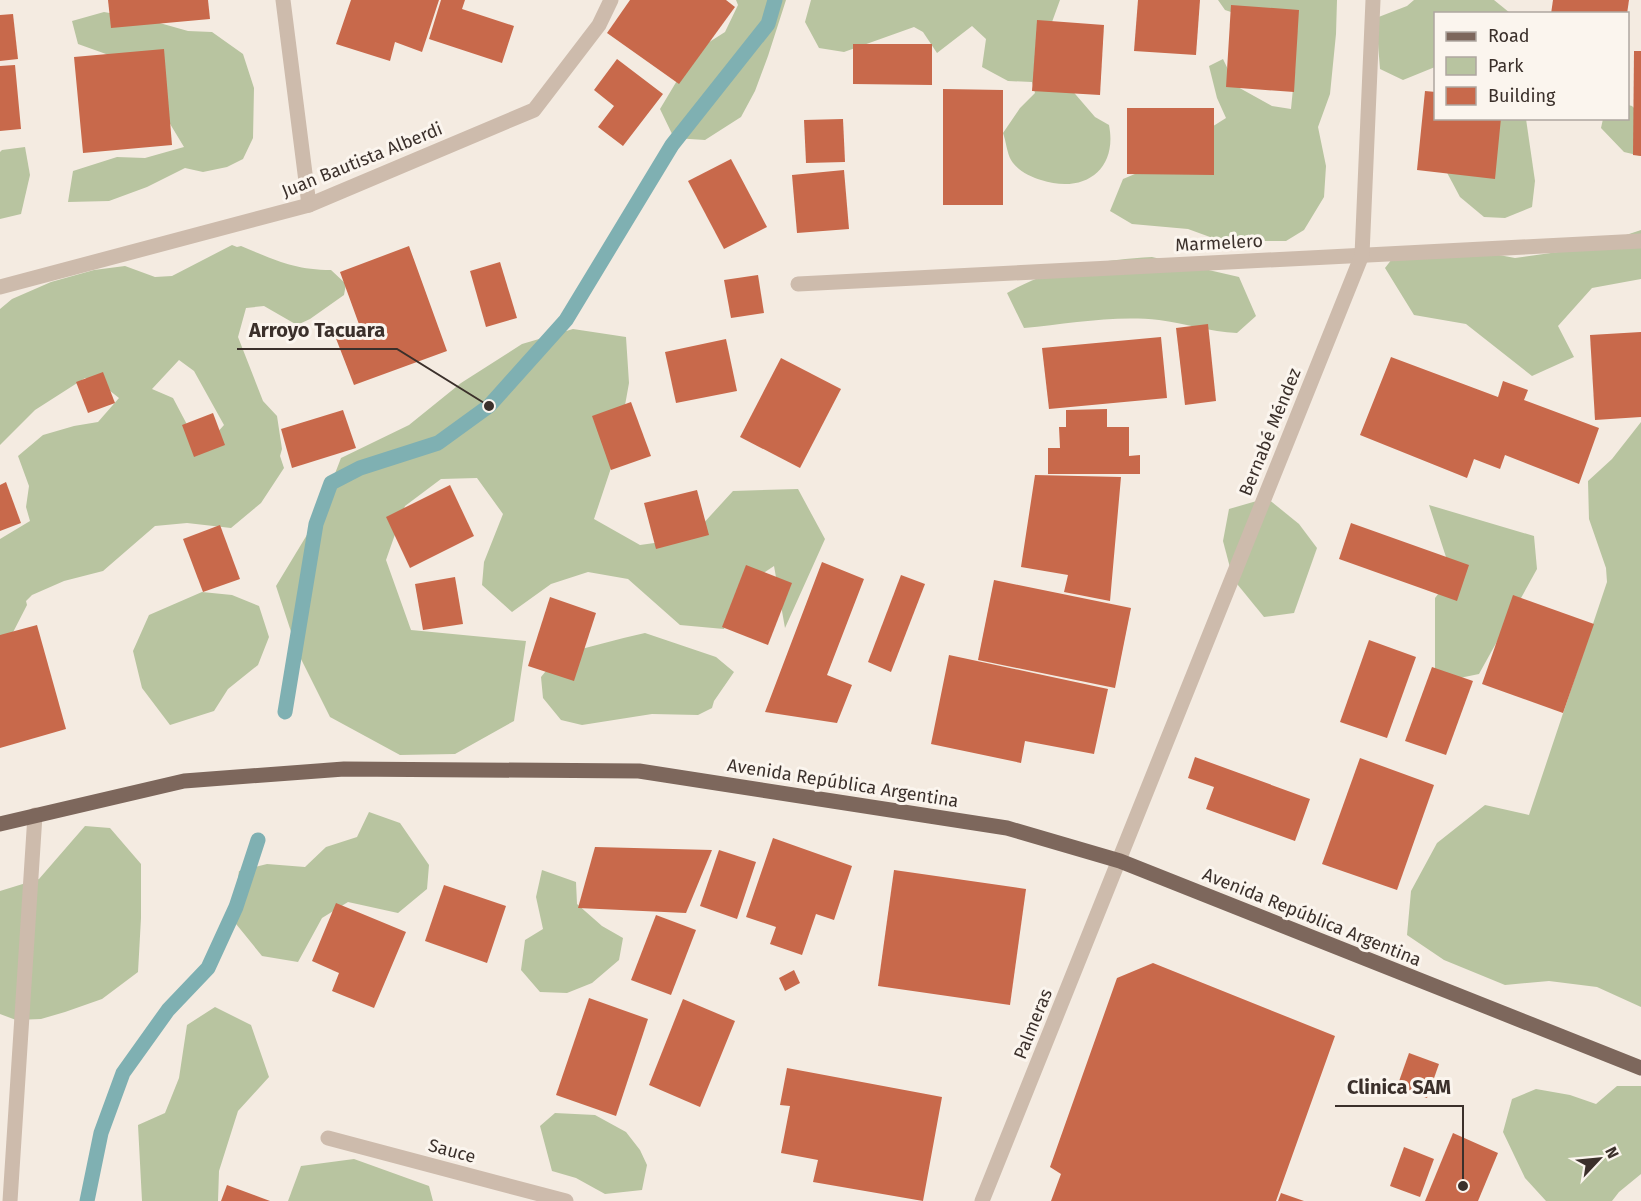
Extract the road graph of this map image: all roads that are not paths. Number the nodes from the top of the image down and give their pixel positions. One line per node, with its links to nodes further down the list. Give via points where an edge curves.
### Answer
1 (283, 0): 4 (street)
2 (611, 0): 4 (street, Juan Bautista Alberdi, via 599,25 534,110)
3 (1372, 0): 6 (street, Bernabé Méndez)
4 (309, 205): 8 (street, Juan Bautista Alberdi)
5 (1641, 241): 6 (street, Marmelero)
6 (1362, 255): 7 (street, Marmelero); 11 (street, Bernabé Méndez)
7 (798, 284)
8 (0, 287)
9 (35, 815): 10 (main road, Avenida República Argentina); 11 (main road, Avenida República Argentina, via 184,781 333,770 639,771 1007,828); 14 (street)
10 (0, 824)
11 (1120, 861): 12 (main road, Avenida República Argentina); 16 (street, Palmeras)
12 (1641, 1068)
13 (328, 1138): 15 (street, Sauce)
14 (10, 1201)
15 (566, 1201)
16 (982, 1201)

